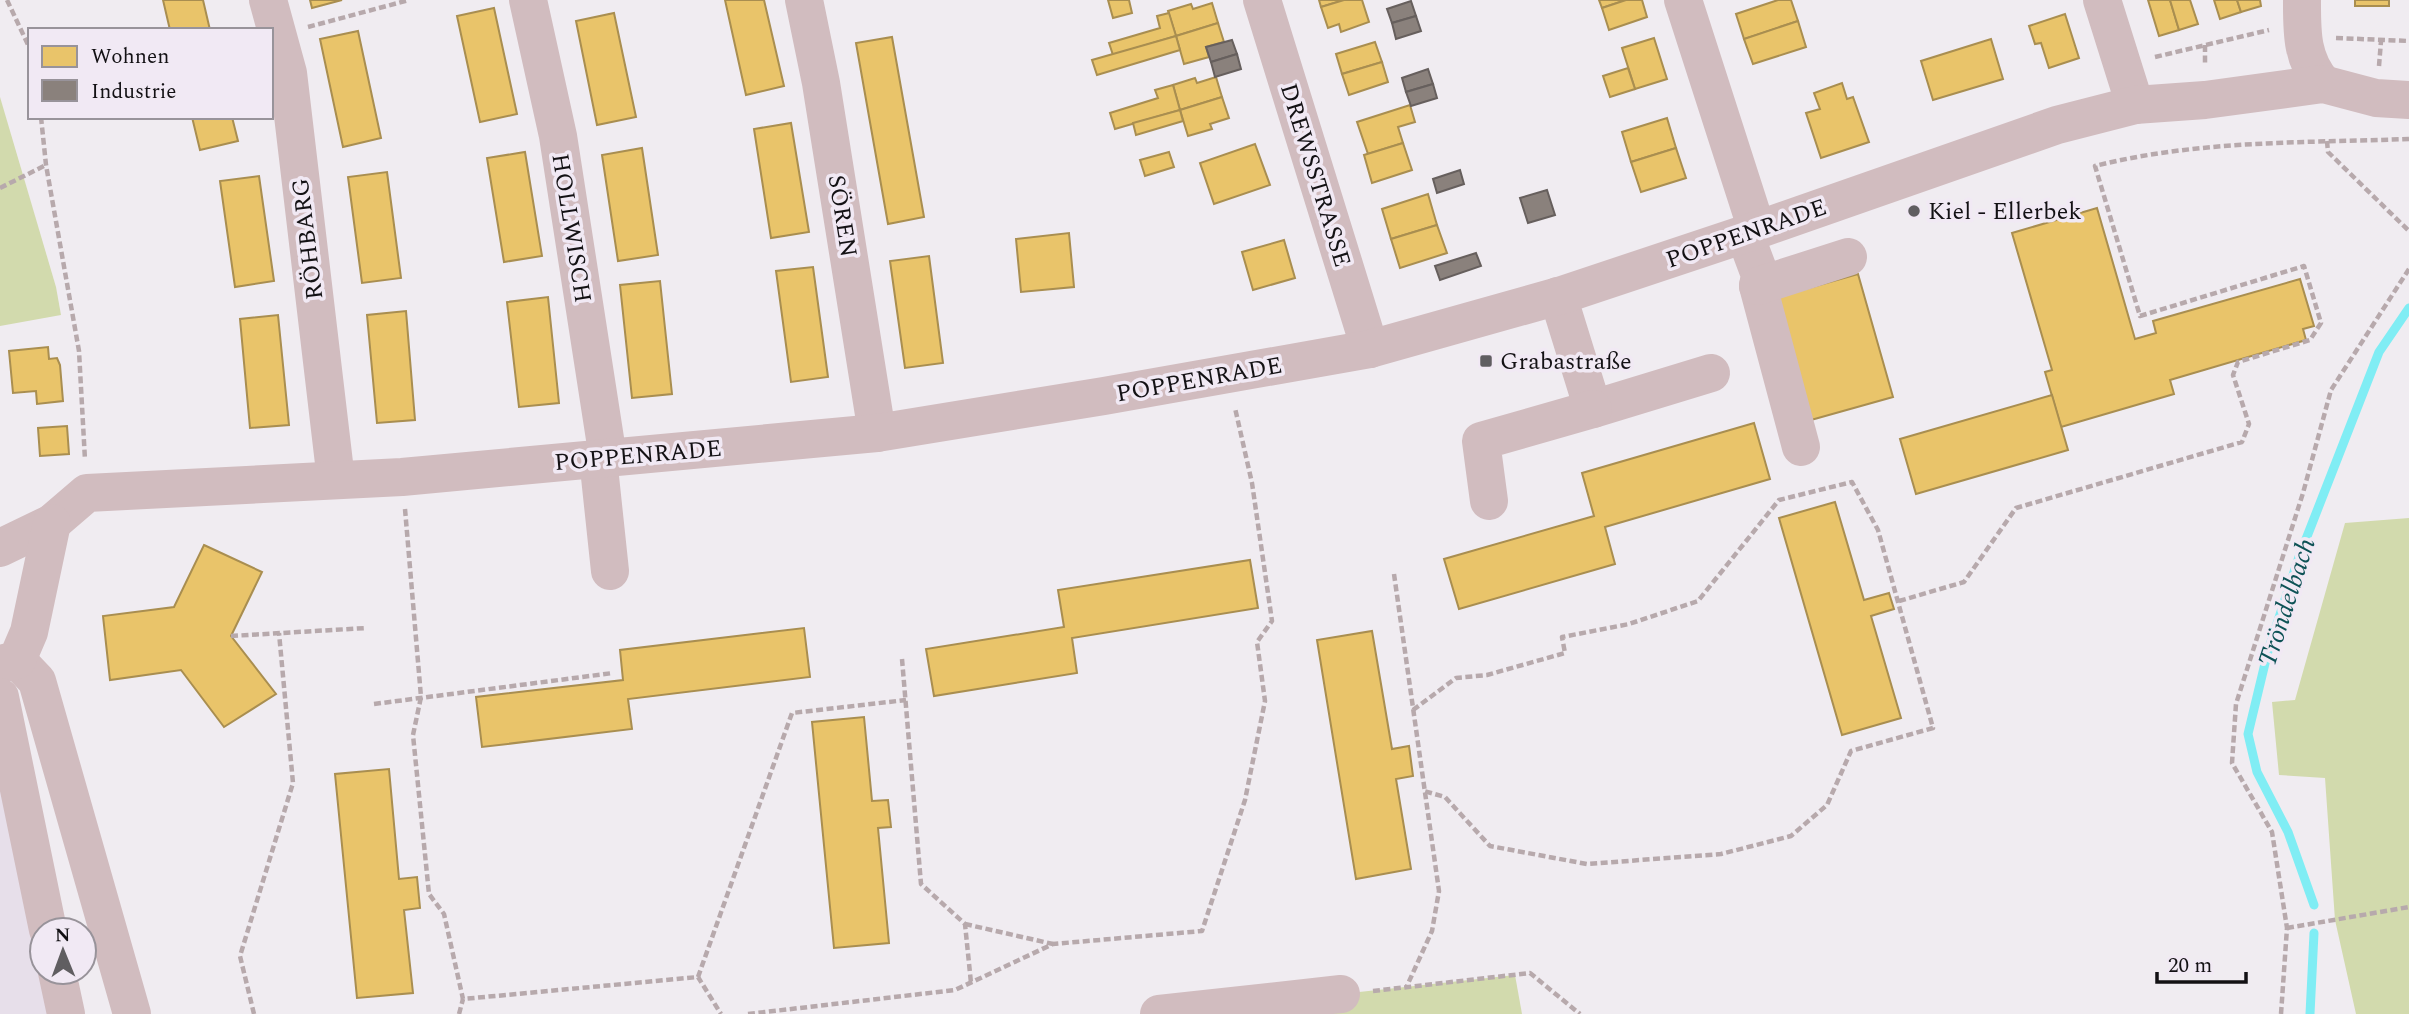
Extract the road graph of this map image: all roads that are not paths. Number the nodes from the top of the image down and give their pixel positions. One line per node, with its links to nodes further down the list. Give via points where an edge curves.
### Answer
1 (804, 0): 18 (street, SÖREN)
2 (1262, 0): 15 (street, DREWSSTRASSE)
3 (1683, 0): 11 (street)
4 (2102, 0): 10 (street)
5 (533, 1): 20 (street, HOLLWISCH, via 558,136)
6 (273, 18): 21 (street, RÖHBARG, via 288,74)
7 (2302, 18): 8 (street, via 2308,64)
8 (2323, 84): 9 (street, via 2376,98); 10 (street, POPPENRADE)
9 (2409, 100)
10 (2135, 105): 11 (street, POPPENRADE, via 2057,125)
11 (1751, 232): 13 (street); 14 (street, POPPENRADE)
12 (1848, 257): 13 (street)
13 (1758, 286): 19 (street)
14 (1558, 296): 15 (street, POPPENRADE); 17 (street)
15 (1370, 349): 18 (street, POPPENRADE)
16 (1710, 373): 17 (street)
17 (1593, 409): 22 (street, via 1481,440)
18 (877, 433): 20 (street, POPPENRADE)
19 (1801, 447)
20 (603, 458): 21 (street, POPPENRADE); 25 (street, HOLLWISCH)
21 (335, 480): 23 (street, POPPENRADE, via 87,493)
22 (1489, 501)
23 (52, 523): 24 (street); 26 (street, via 29,632)
24 (0, 548)
25 (610, 570)
26 (9, 662): 32 (street, via 37,681)
27 (0, 697): 28 (street)
28 (45, 916)
29 (60, 986): 31 (street)
30 (1341, 994): 33 (street)
31 (66, 1014)
32 (132, 1014)
33 (1159, 1014)

